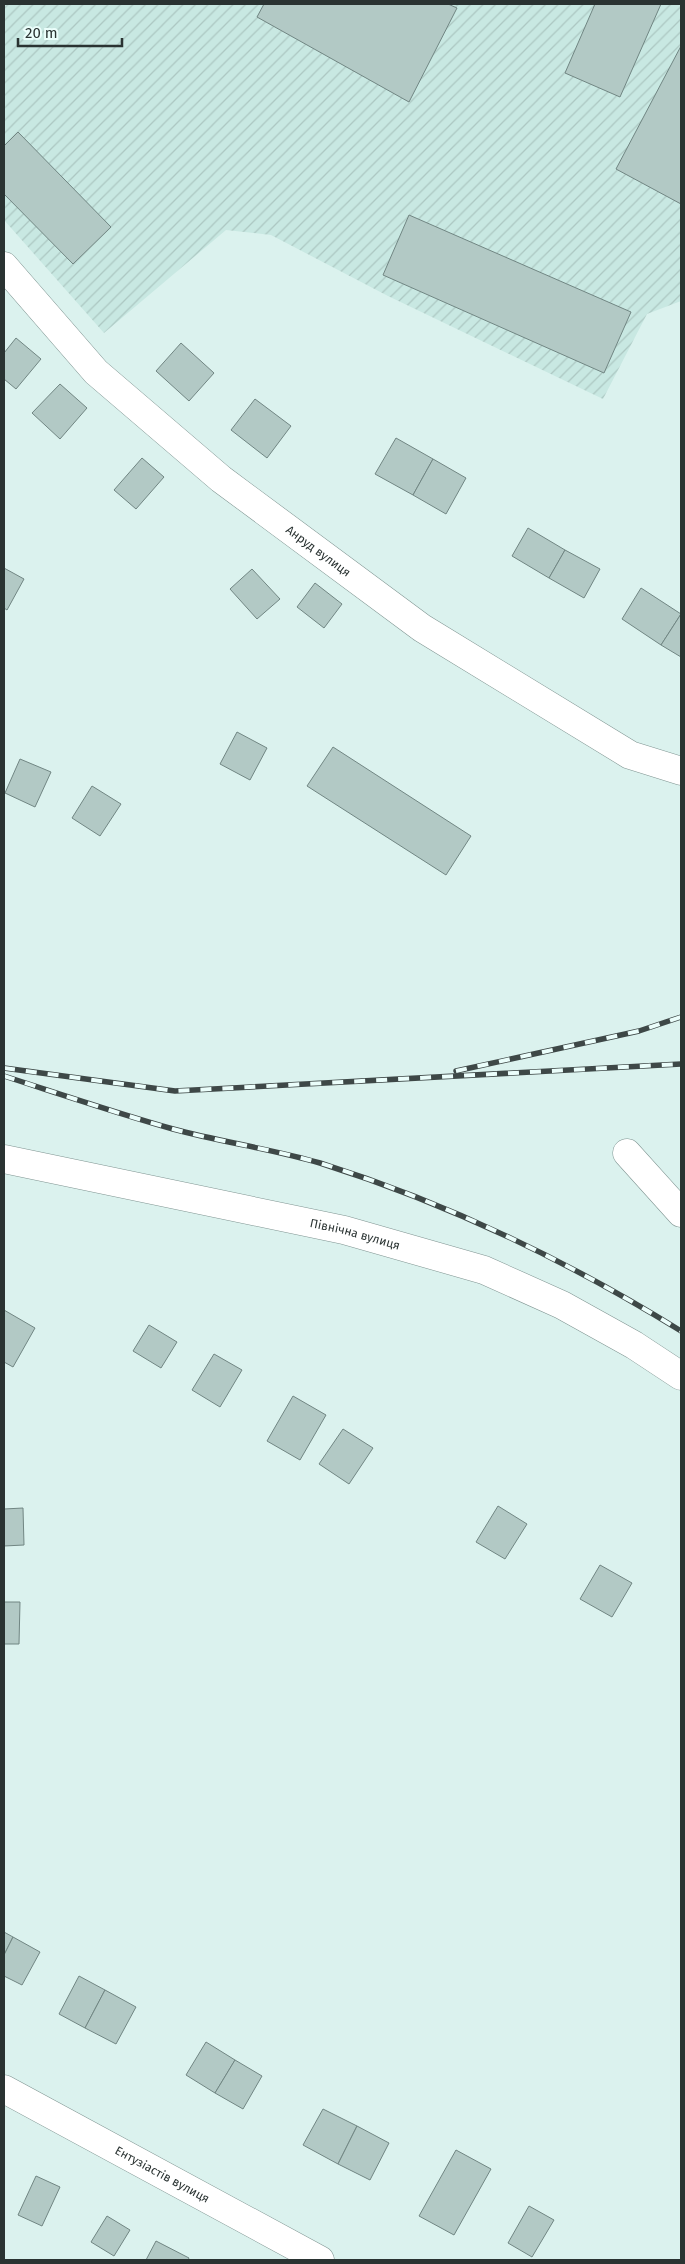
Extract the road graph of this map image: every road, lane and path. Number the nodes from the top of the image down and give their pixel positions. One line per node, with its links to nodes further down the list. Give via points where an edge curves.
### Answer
1 (4, 266): 2 (street, Анруд вулиця, via 96,372 221,479 422,628 630,754)
2 (681, 771)
3 (627, 1153): 5 (street)
4 (4, 1160): 6 (street, Північна вулиця, via 344,1230 484,1270 562,1305 634,1345)
5 (681, 1213)
6 (681, 1376)
7 (4, 2089): 8 (street, Ентузіастів вулиця)
8 (320, 2260)

